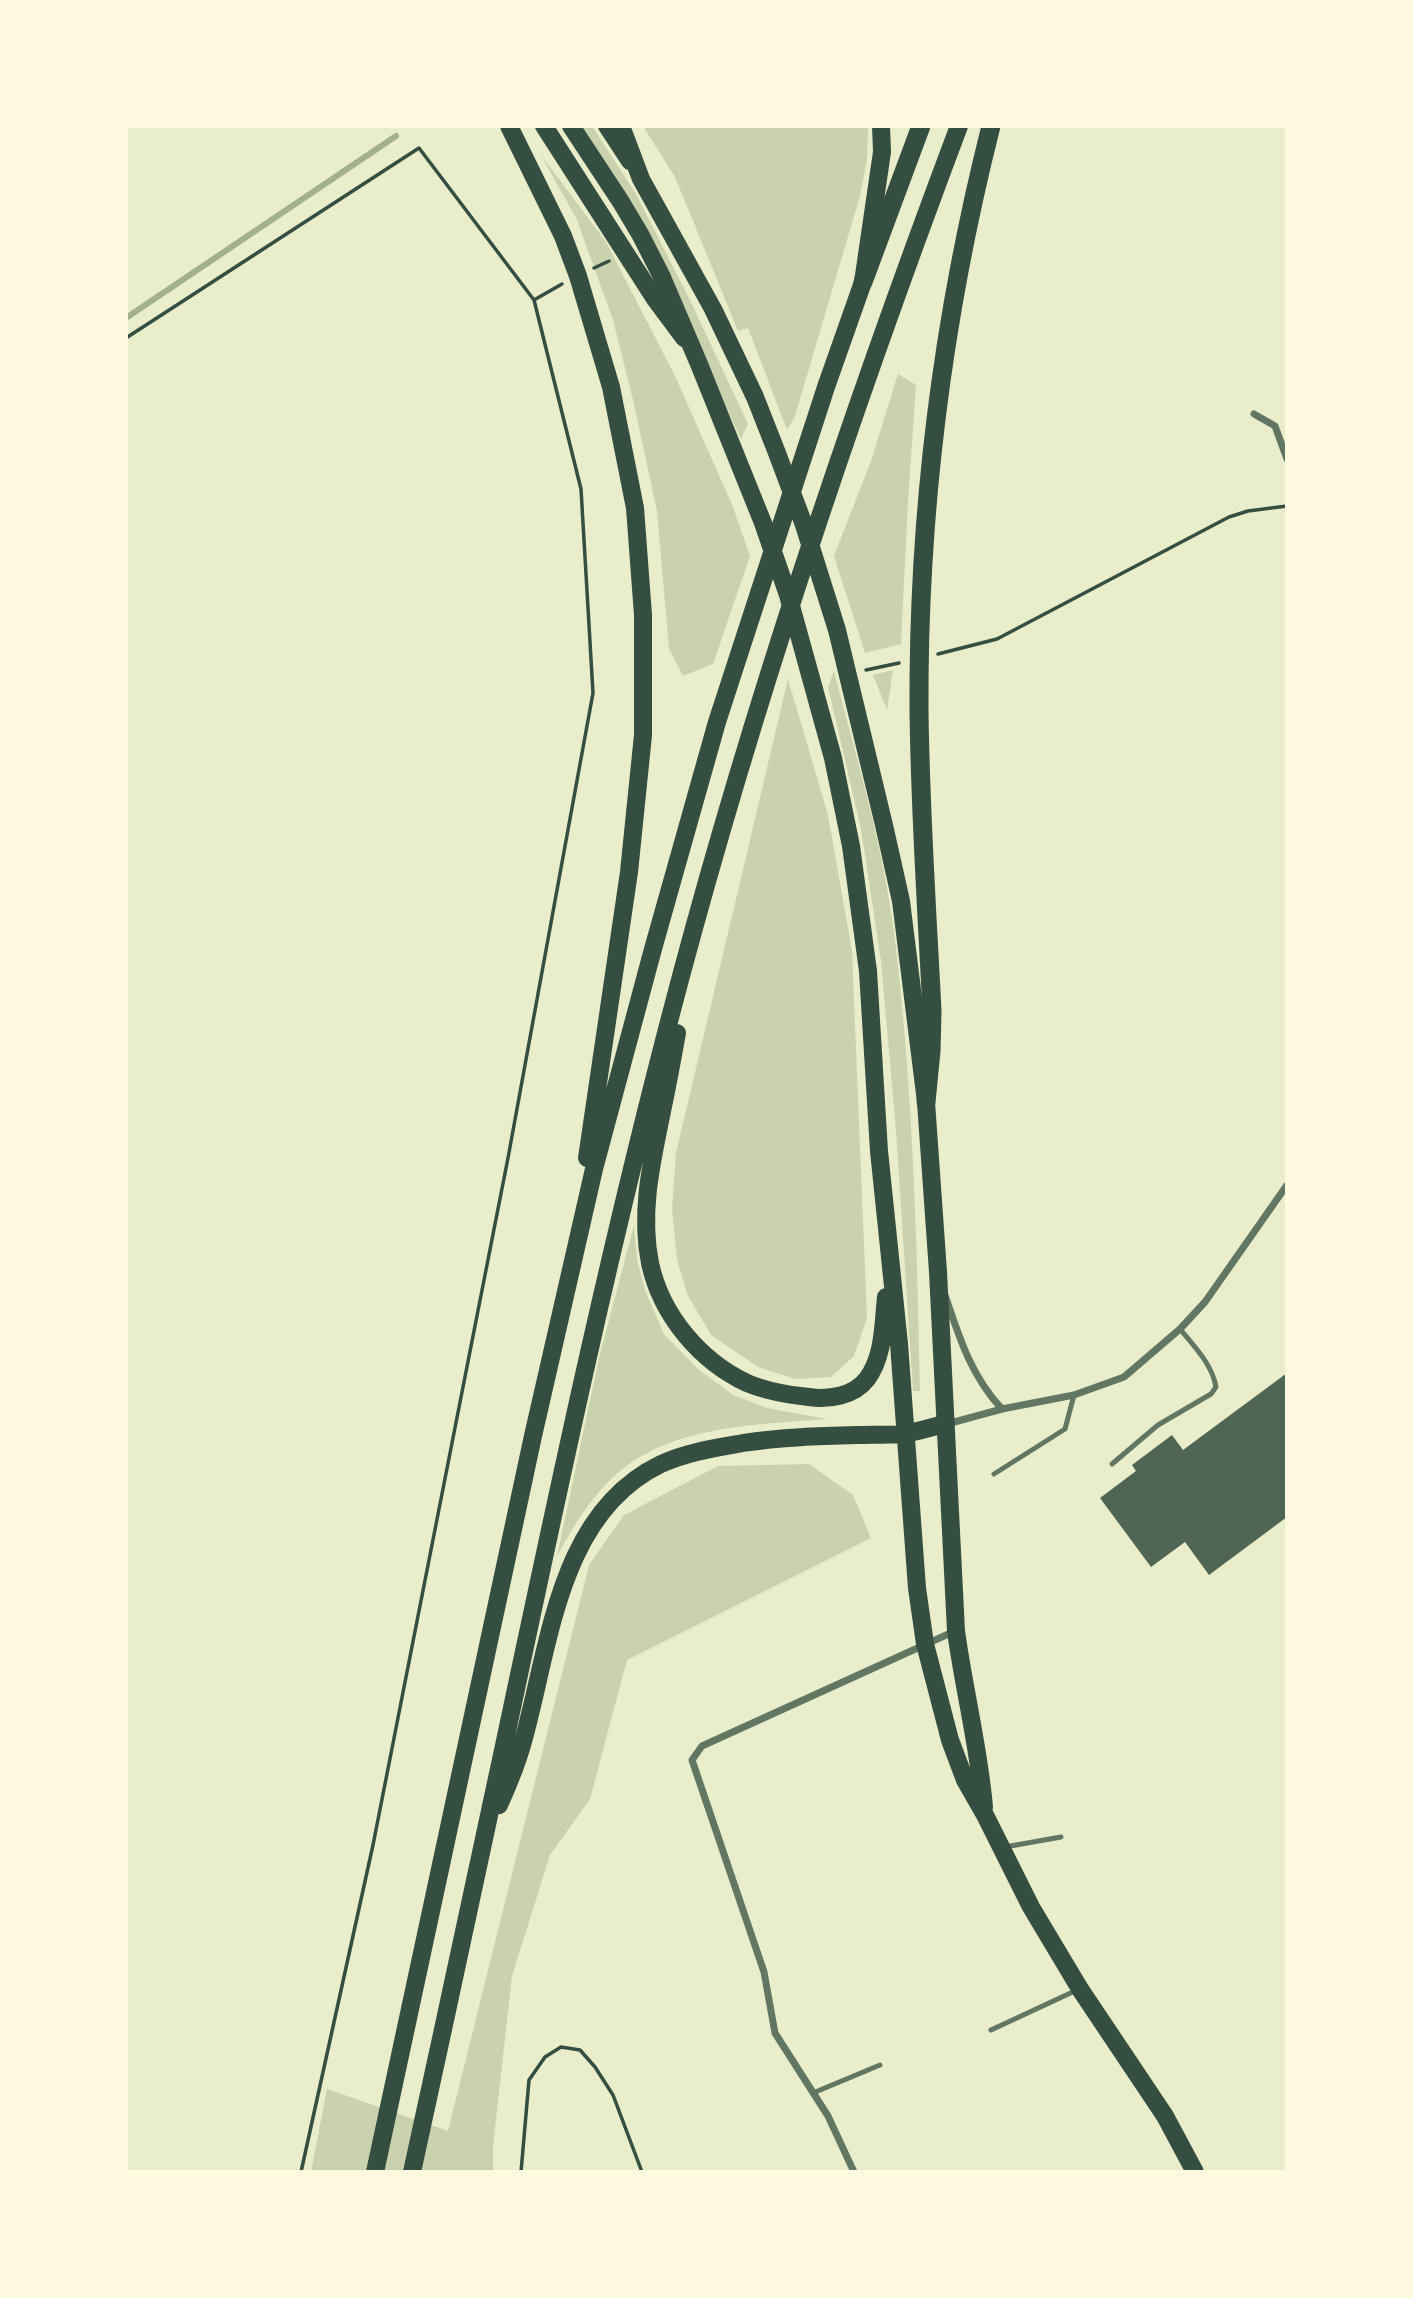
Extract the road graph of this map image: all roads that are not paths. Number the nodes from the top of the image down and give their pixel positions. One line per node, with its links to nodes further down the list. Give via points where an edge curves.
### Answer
1 (509, 126): 19 (main road, via 578,276 611,387 635,508 643,615 643,735 629,872)
2 (544, 126): 12 (main road)
3 (571, 126): 12 (main road, via 640,234)
4 (607, 126): 10 (main road)
5 (621, 126): 10 (main road)
6 (881, 126): 11 (main road, via 882,152)
7 (921, 126): 11 (highway)
8 (959, 126): 15 (main road, via 832,480)
9 (990, 126): 16 (highway, via 944,357 929,494 920,658 932,1011)
10 (641, 179): 16 (main road, via 713,309 755,397 804,525 837,630 901,901)
11 (863, 282): 19 (main road, via 718,722 639,998)
12 (694, 353): 18 (main road, via 784,583 833,758 852,846 868,971)
13 (1254, 414): 14 (street, via 1275,426)
14 (1287, 459)
15 (705, 892): 18 (main road, via 647,1188 647,1243 662,1298 698,1349 739,1378 794,1396 832,1398 865,1382 874,1367 881,1346); 32 (main road, via 603,1284)
16 (926, 1102): 20 (main road)
17 (1287, 1185): 21 (street, via 1205,1302)
18 (889, 1261): 25 (main road)
19 (572, 1262): 38 (main road)
20 (938, 1272): 23 (street, via 969,1363); 24 (main road)
21 (1180, 1329): 22 (street, via 1124,1377); 26 (lane, via 1200,1353 1216,1387 1158,1425)
22 (1074, 1395): 23 (street); 27 (lane, via 1065,1429)
23 (1002, 1409): 24 (street)
24 (944, 1424): 25 (main road); 28 (main road)
25 (906, 1434): 29 (main road); 32 (main road, via 780,1439 697,1452 653,1469 612,1500 586,1536 567,1576 522,1746)
26 (1112, 1464)
27 (994, 1474)
28 (956, 1631): 29 (street); 30 (main road)
29 (925, 1644): 30 (main road, via 950,1740); 37 (street, via 702,1746 692,1760 764,1972 775,2033)
30 (985, 1815): 33 (main road)
31 (1061, 1837): 33 (lane)
32 (483, 1840): 39 (main road)
33 (1002, 1848): 34 (main road)
34 (1080, 1989): 35 (lane); 41 (main road, via 1165,2116)
35 (991, 2030)
36 (880, 2065): 37 (lane)
37 (813, 2093): 40 (street)
38 (375, 2172)
39 (412, 2172)
40 (854, 2172)
41 (1195, 2172)

